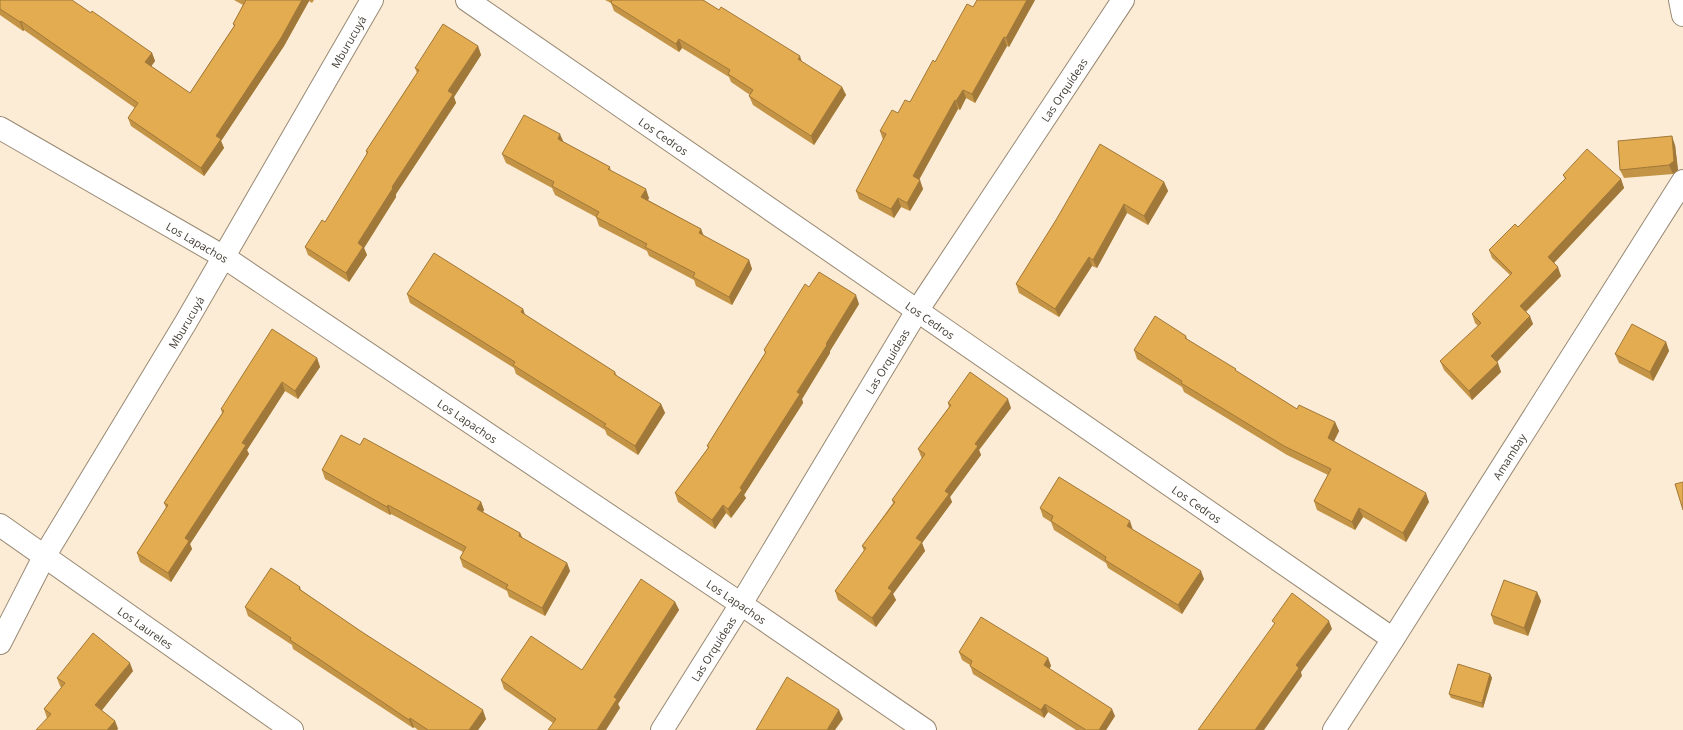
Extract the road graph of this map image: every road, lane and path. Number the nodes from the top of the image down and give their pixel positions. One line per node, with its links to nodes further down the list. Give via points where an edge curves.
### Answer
1 (372, 0): 8 (street, Mburucuyá)
2 (467, 0): 9 (street, Los Cedros)
3 (1123, 0): 9 (street, Las Orquídeas)
4 (1680, 0): 5 (street)
5 (1683, 14)
6 (0, 128): 8 (street, Los Lapachos)
7 (1683, 181): 13 (street, Amambay)
8 (224, 256): 11 (street, Mburucuyá); 12 (street, Los Lapachos)
9 (917, 311): 12 (street, Las Orquídeas); 13 (street, Los Cedros)
10 (0, 525): 11 (street, Los Laureles)
11 (45, 555): 14 (street, Mburucuyá); 15 (street, Los Laureles)
12 (741, 604): 16 (street, Las Orquídeas); 17 (street, Los Lapachos)
13 (1394, 639): 18 (street, Amambay)
14 (0, 643)
15 (292, 730)
16 (662, 730)
17 (925, 730)
18 (1334, 730)

